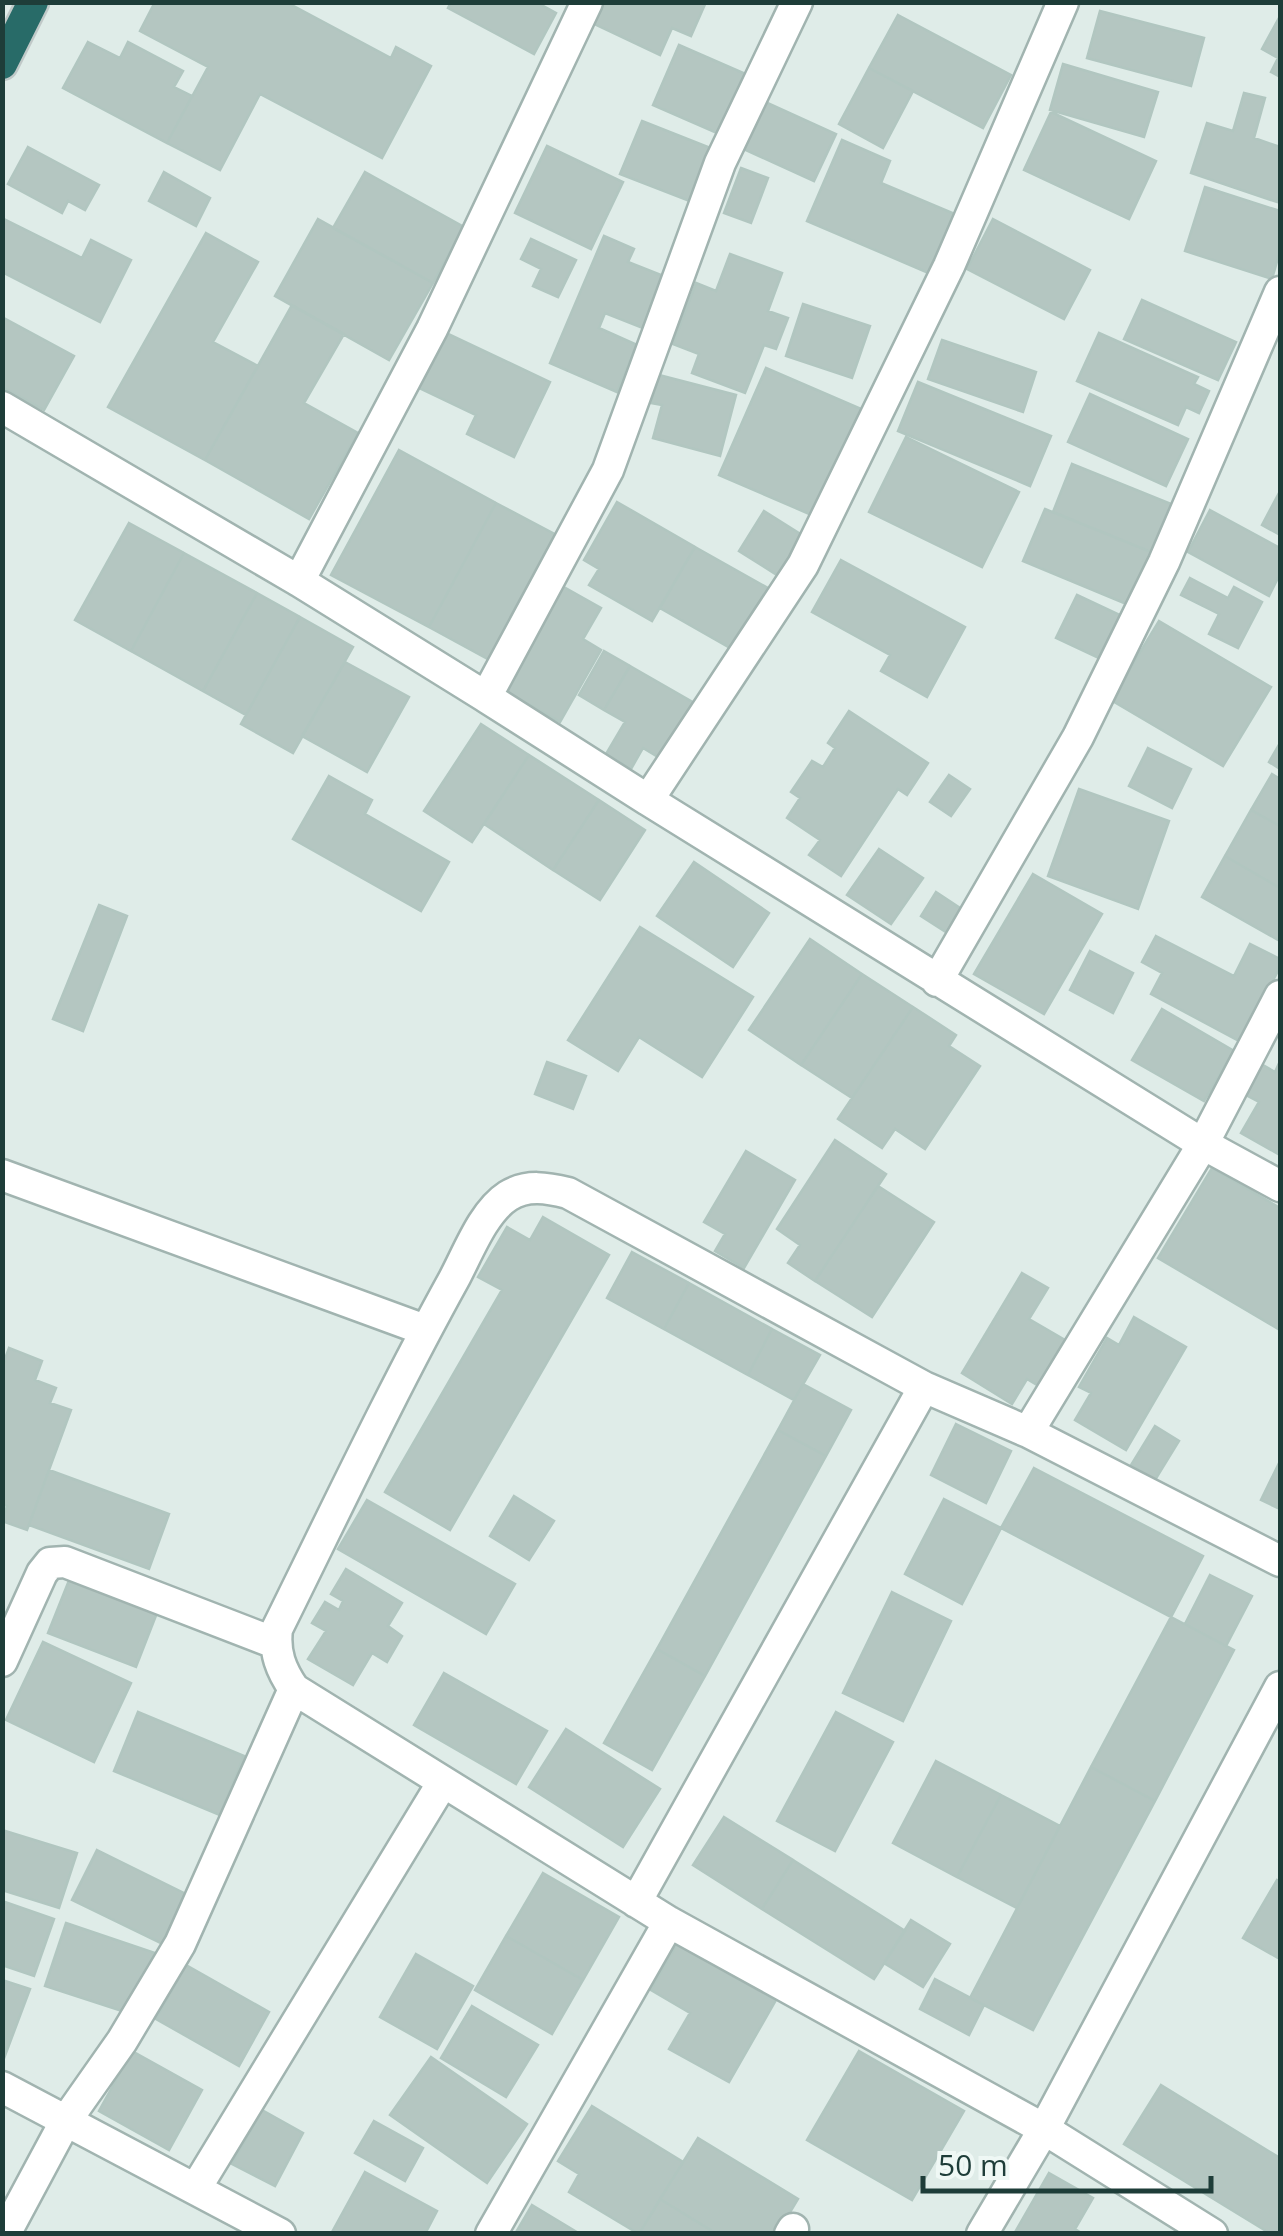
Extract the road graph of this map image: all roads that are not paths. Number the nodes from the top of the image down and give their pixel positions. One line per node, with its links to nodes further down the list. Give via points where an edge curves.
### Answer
1 (33, 2): 5 (highway)
2 (587, 2): 8 (street, via 432,329)
3 (797, 2): 9 (street, via 720,163 608,470)
4 (1063, 2): 10 (street, via 949,266 803,565)
5 (2, 64)
6 (1280, 292): 11 (street, via 1164,562 1078,736)
7 (2, 407): 8 (street)
8 (299, 581): 9 (street)
9 (486, 697): 10 (street)
10 (648, 800): 11 (street)
11 (937, 981): 13 (street)
12 (1280, 996): 13 (street)
13 (1204, 1144): 15 (street); 18 (street)
14 (2, 1175): 16 (street)
15 (1280, 1186)
16 (426, 1330): 17 (street, via 506,1196 548,1188); 20 (street)
17 (924, 1387): 18 (street); 25 (street)
18 (1028, 1432): 19 (street)
19 (1280, 1561)
20 (275, 1643): 21 (street, via 66,1562 42,1573); 23 (street)
21 (2, 1660)
22 (1280, 1687): 29 (street)
23 (294, 1690): 24 (street); 28 (street, via 180,1944)
24 (443, 1782): 25 (street); 30 (street)
25 (636, 1902): 26 (street)
26 (669, 1922): 29 (street); 33 (street)
27 (2, 2087): 28 (street)
28 (65, 2122): 30 (street); 31 (street)
29 (1044, 2128): 34 (street); 35 (street)
30 (196, 2188): 32 (street)
31 (4, 2234)
32 (280, 2234)
33 (491, 2234)
34 (982, 2234)
35 (1212, 2234)

